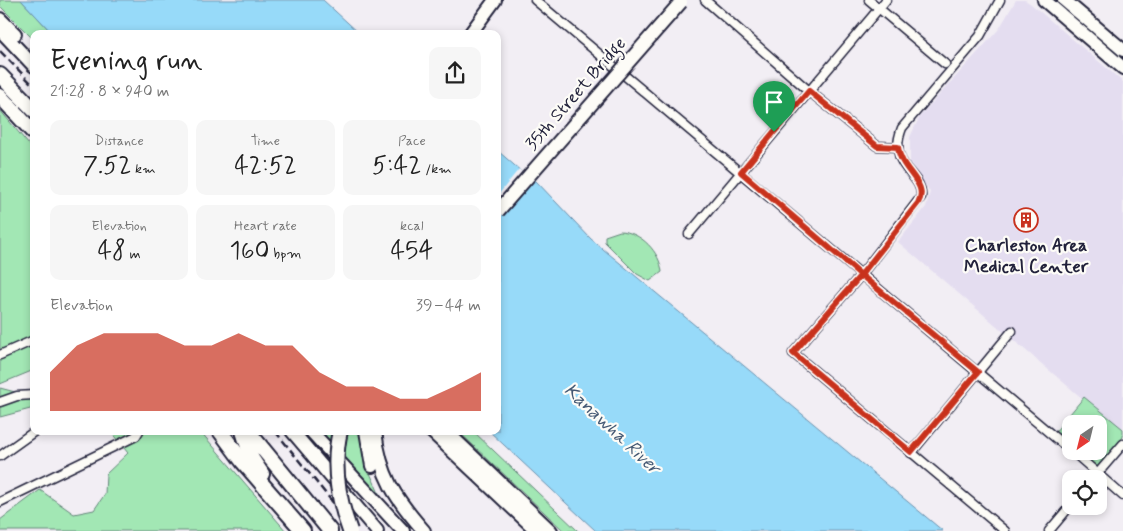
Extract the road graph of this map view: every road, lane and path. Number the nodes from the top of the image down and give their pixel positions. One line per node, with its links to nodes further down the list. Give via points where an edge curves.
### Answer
1 (495, 0): 13 (main road)
2 (535, 0): 25 (street)
3 (705, 0): 20 (street)
4 (869, 0): 10 (street)
5 (886, 0): 10 (street)
6 (1000, 0): 24 (street, via 980,36 907,121 899,136)
7 (1044, 0): 18 (main road)
8 (1064, 0): 15 (main road)
9 (682, 1): 26 (main road, 35th Street Bridge, bridge)
10 (879, 8): 17 (street); 20 (street)
11 (0, 19): 14 (main road)
12 (0, 30): 16 (main road)
13 (473, 30)
14 (30, 50)
15 (1123, 50)
16 (30, 62)
17 (944, 64)
18 (1123, 68)
19 (0, 75): 22 (highway)
20 (809, 91): 24 (street, via 877,146); 25 (street)
21 (0, 96): 23 (highway)
22 (30, 106)
23 (30, 129)
24 (898, 147): 28 (street, via 902,164 921,187 922,197)
25 (741, 172): 27 (street); 28 (street)
26 (501, 208)
27 (689, 234)
28 (861, 275): 32 (street); 49 (street, via 793,353)
29 (1012, 331): 32 (street)
30 (30, 342): 31 (street)
31 (0, 355)
32 (978, 372): 47 (street); 49 (street)
33 (30, 395): 34 (street)
34 (0, 402)
35 (30, 435): 50 (street)
36 (137, 435): 56 (street)
37 (223, 435): 58 (highway)
38 (246, 435): 58 (highway, via 252,459)
39 (247, 435): 60 (highway)
40 (295, 435): 62 (main road)
41 (315, 435): 63 (main road)
42 (340, 435): 61 (highway, bridge, via 336,478 340,506)
43 (366, 435): 64 (main road, via 375,474 397,512)
44 (375, 435): 65 (main road, via 386,480 401,506)
45 (435, 435): 66 (main road)
46 (450, 435): 67 (main road)
47 (1062, 443)
48 (1123, 444): 53 (street)
49 (911, 452): 68 (street)
50 (0, 456)
51 (1081, 460): 52 (street)
52 (1090, 470)
53 (1101, 470)
54 (1107, 484): 55 (street)
55 (1123, 496)
56 (0, 502)
57 (1063, 515): 69 (street)
58 (293, 519): 59 (highway)
59 (303, 531)
60 (330, 531)
61 (350, 531)
62 (377, 531)
63 (403, 531)
64 (415, 531)
65 (424, 531)
66 (537, 531)
67 (551, 531)
68 (1005, 531)
69 (1049, 531)

